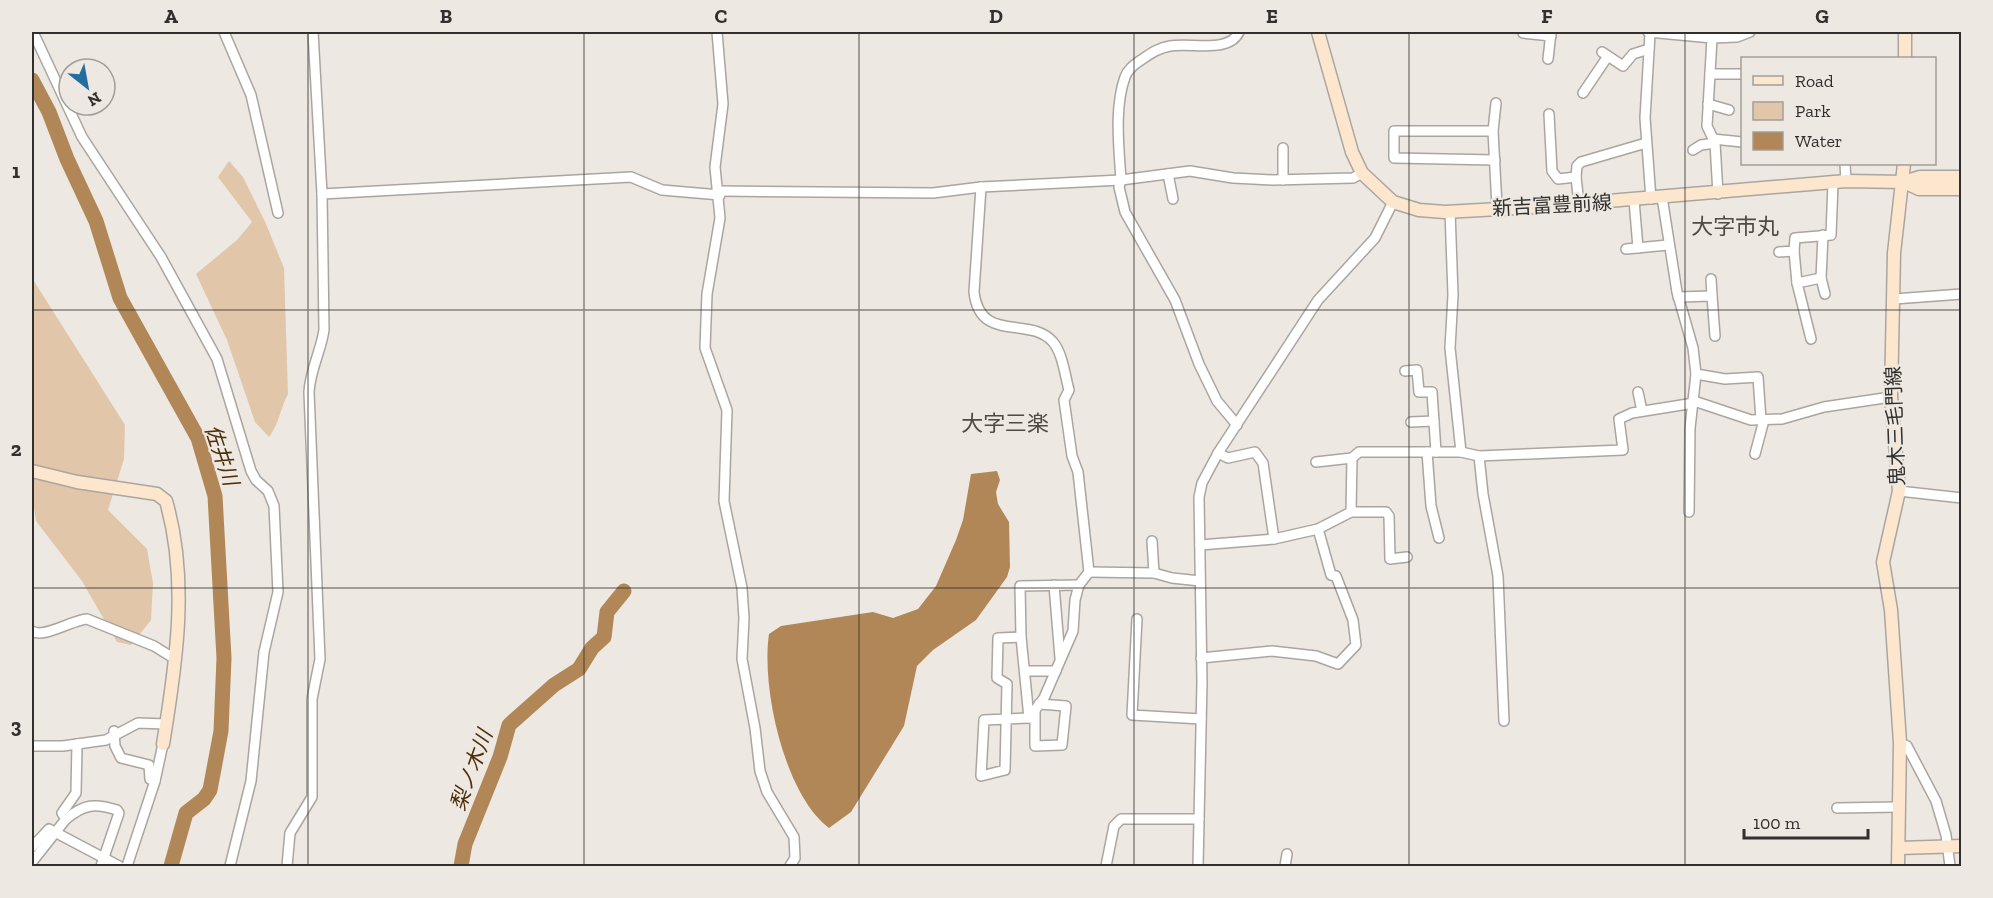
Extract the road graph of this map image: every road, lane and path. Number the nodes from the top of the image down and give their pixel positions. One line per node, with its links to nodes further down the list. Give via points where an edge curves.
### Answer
1 (33, 32): 140 (street, via 82,137 161,257 217,359 251,471 268,490 274,506 278,592 264,652 251,781)
2 (224, 32): 54 (street, via 254,104)
3 (313, 32): 45 (street)
4 (717, 32): 44 (street, via 723,104 715,167)
5 (1239, 32): 37 (street, via 1236,38 1222,44 1154,51 1130,70 1123,85 1119,132)
6 (1318, 32): 33 (main road, 新吉富豊前線, via 1352,153)
7 (1750, 32): 13 (street, via 1737,37)
8 (1905, 32): 15 (main road)
9 (1522, 33): 11 (street)
10 (1649, 33): 12 (street); 14 (street)
11 (1551, 34): 16 (street)
12 (1713, 35): 13 (street); 17 (street)
13 (1724, 35)
14 (1649, 49): 19 (street, via 1634,54 1623,66 1605,54); 27 (street)
15 (1905, 57)
16 (1548, 59)
17 (1710, 74): 18 (street); 21 (street)
18 (1741, 74)
19 (1583, 93)
20 (1496, 103): 24 (street)
21 (1708, 104): 22 (street); 25 (street, via 1707,126)
22 (1729, 110)
23 (1549, 114): 35 (street, via 1554,177)
24 (1493, 131): 30 (street); 30 (street, via 1394,131 1394,158)
25 (1714, 141): 26 (street); 29 (street); 46 (street)
26 (1741, 142)
27 (1646, 144): 35 (street, via 1581,162); 47 (street)
28 (1283, 148): 38 (street)
29 (1694, 150)
30 (1495, 160): 52 (street)
31 (1845, 165): 39 (street)
32 (1904, 165): 40 (main road, 鬼木三毛門線)
33 (1362, 173): 38 (street, via 1353,178); 50 (main road, 新吉富豊前線)
34 (1168, 174): 37 (street); 38 (street, via 1190,171); 48 (street)
35 (1576, 177): 51 (street)
36 (1962, 177): 40 (main road, 新吉富豊前線, via 1920,177)
37 (1121, 180): 42 (street); 80 (street, via 1125,212 1175,300 1217,401)
38 (1283, 180)
39 (1846, 181): 40 (main road, 新吉富豊前線); 41 (main road, 新吉富豊前線)
40 (1904, 182): 43 (main road, 新吉富豊前線, via 1919,189); 68 (main road, 鬼木三毛門線, via 1893,253)
41 (1833, 183): 46 (main road, 新吉富豊前線); 55 (street, via 1831,235)
42 (981, 188): 44 (street, via 926,194); 99 (street, via 976,304 996,325 1037,332 1056,348 1069,390 1064,400 1071,456 1078,472)
43 (1962, 189)
44 (719, 193): 45 (street, via 662,190 631,177); 136 (street, via 720,218 705,314 705,348 727,410 724,501 742,588 742,659 760,771 767,792 794,837)
45 (322, 194): 141 (street, via 324,330 309,392 320,659 312,699 312,797 290,833)
46 (1718, 194): 47 (main road, 新吉富豊前線)
47 (1657, 198): 49 (main road, 新吉富豊前線); 56 (street)
48 (1173, 199)
49 (1634, 200): 51 (main road, 新吉富豊前線); 57 (street)
50 (1393, 202): 53 (main road, 新吉富豊前線, via 1419,210); 80 (street, via 1375,238 1318,300)
51 (1579, 204): 52 (main road, 新吉富豊前線)
52 (1497, 207): 53 (main road, 新吉富豊前線)
53 (1450, 211): 82 (street, via 1450,348)
54 (278, 213)
55 (1823, 235): 59 (street, via 1795,238); 61 (street)
56 (1668, 244): 57 (street); 67 (street)
57 (1638, 248): 58 (street)
58 (1626, 249)
59 (1794, 251): 60 (street); 63 (street)
60 (1779, 252)
61 (1821, 278): 63 (street); 64 (street)
62 (1711, 279): 66 (street)
63 (1797, 283): 70 (street)
64 (1825, 294)
65 (1962, 294): 68 (street)
66 (1712, 296): 67 (street); 69 (street)
67 (1678, 297): 72 (street)
68 (1894, 298): 74 (main road, 鬼木三毛門線)
69 (1715, 336)
70 (1812, 339)
71 (1405, 371): 78 (street, via 1417,370 1419,392 1432,392)
72 (1696, 374): 75 (street); 77 (street, via 1725,379 1758,377)
73 (1638, 392): 76 (street)
74 (1891, 397): 77 (street); 89 (main road, 鬼木三毛門線)
75 (1694, 402): 76 (street); 77 (street); 92 (street)
76 (1642, 411): 85 (street, via 1619,419 1623,450)
77 (1762, 420): 84 (street)
78 (1434, 421): 79 (street); 81 (street)
79 (1412, 422)
80 (1237, 425): 83 (street)
81 (1432, 452): 82 (street); 86 (street, via 1359,452); 94 (street, via 1431,506)
82 (1461, 452): 85 (street)
83 (1218, 453): 95 (street, via 1228,458 1256,452 1263,464); 97 (street, via 1199,497)
84 (1755, 454)
85 (1479, 456): 116 (street, via 1498,576)
86 (1352, 458): 87 (street); 91 (street)
87 (1316, 462)
88 (32, 471): 108 (main road, via 157,494 166,501 177,550)
89 (1899, 490): 90 (street); 119 (main road, 鬼木三毛門線, via 1883,562 1891,610)
90 (1962, 498)
91 (1351, 512): 93 (street); 98 (street, via 1386,512 1390,559)
92 (1689, 512)
93 (1318, 529): 95 (street); 107 (street, via 1331,575 1336,576 1353,620 1356,645 1338,664 1316,656 1272,651)
94 (1439, 538)
95 (1274, 539): 97 (street)
96 (1152, 542): 100 (street)
97 (1200, 544): 101 (street)
98 (1407, 558)
99 (1089, 572): 100 (street); 103 (street)
100 (1154, 573): 101 (street)
101 (1200, 580): 107 (street)
102 (1054, 585): 103 (street); 106 (street, via 1020,586); 109 (street)
103 (1079, 585): 109 (street, via 1073,631)
104 (1137, 619): 115 (street, via 1132,715)
105 (32, 631): 108 (street, via 42,634 87,619 154,646)
106 (1021, 637): 110 (street); 114 (street, via 998,638 997,678 1007,684)
107 (1201, 658): 115 (street)
108 (175, 659): 117 (main road)
109 (1060, 659): 111 (street)
110 (1026, 671): 111 (street); 113 (street)
111 (1056, 671): 112 (street)
112 (1037, 707): 112 (street, via 1035,746 1062,746 1066,706); 113 (street)
113 (1029, 718): 114 (street)
114 (1007, 720): 114 (street, via 1005,770 981,776 984,720)
115 (1201, 720): 127 (street)
116 (1504, 721)
117 (166, 724): 118 (street, via 138,723); 121 (main road)
118 (115, 732): 120 (street, via 106,740); 123 (street, via 115,746 121,758 146,762 150,779)
119 (1900, 743): 124 (main road, 鬼木三毛門線); 131 (street, via 1907,746 1936,801)
120 (77, 744): 122 (street); 126 (street, via 76,793 63,813)
121 (163, 744): 123 (street)
122 (32, 746)
123 (155, 781): 139 (street)
124 (1899, 807): 125 (street); 132 (main road, 鬼木三毛門線)
125 (1837, 808)
126 (66, 819): 128 (street); 135 (street, via 96,803 117,810)
127 (1199, 819): 142 (street, via 1121,819 1114,825); 143 (street)
128 (55, 833): 130 (street, via 49,829); 134 (street); 135 (street)
129 (1962, 846): 131 (main road)
130 (32, 847)
131 (1947, 847): 132 (main road); 146 (street)
132 (1899, 848): 145 (main road, 鬼木三毛門線)
133 (1287, 854): 144 (street)
134 (32, 862): 137 (street)
135 (102, 862): 138 (street)
136 (792, 866)
137 (39, 867)
138 (119, 867)
139 (127, 867)
140 (230, 867)
141 (287, 867)
142 (1106, 867)
143 (1198, 867)
144 (1285, 867)
145 (1898, 867)
146 (1950, 867)

